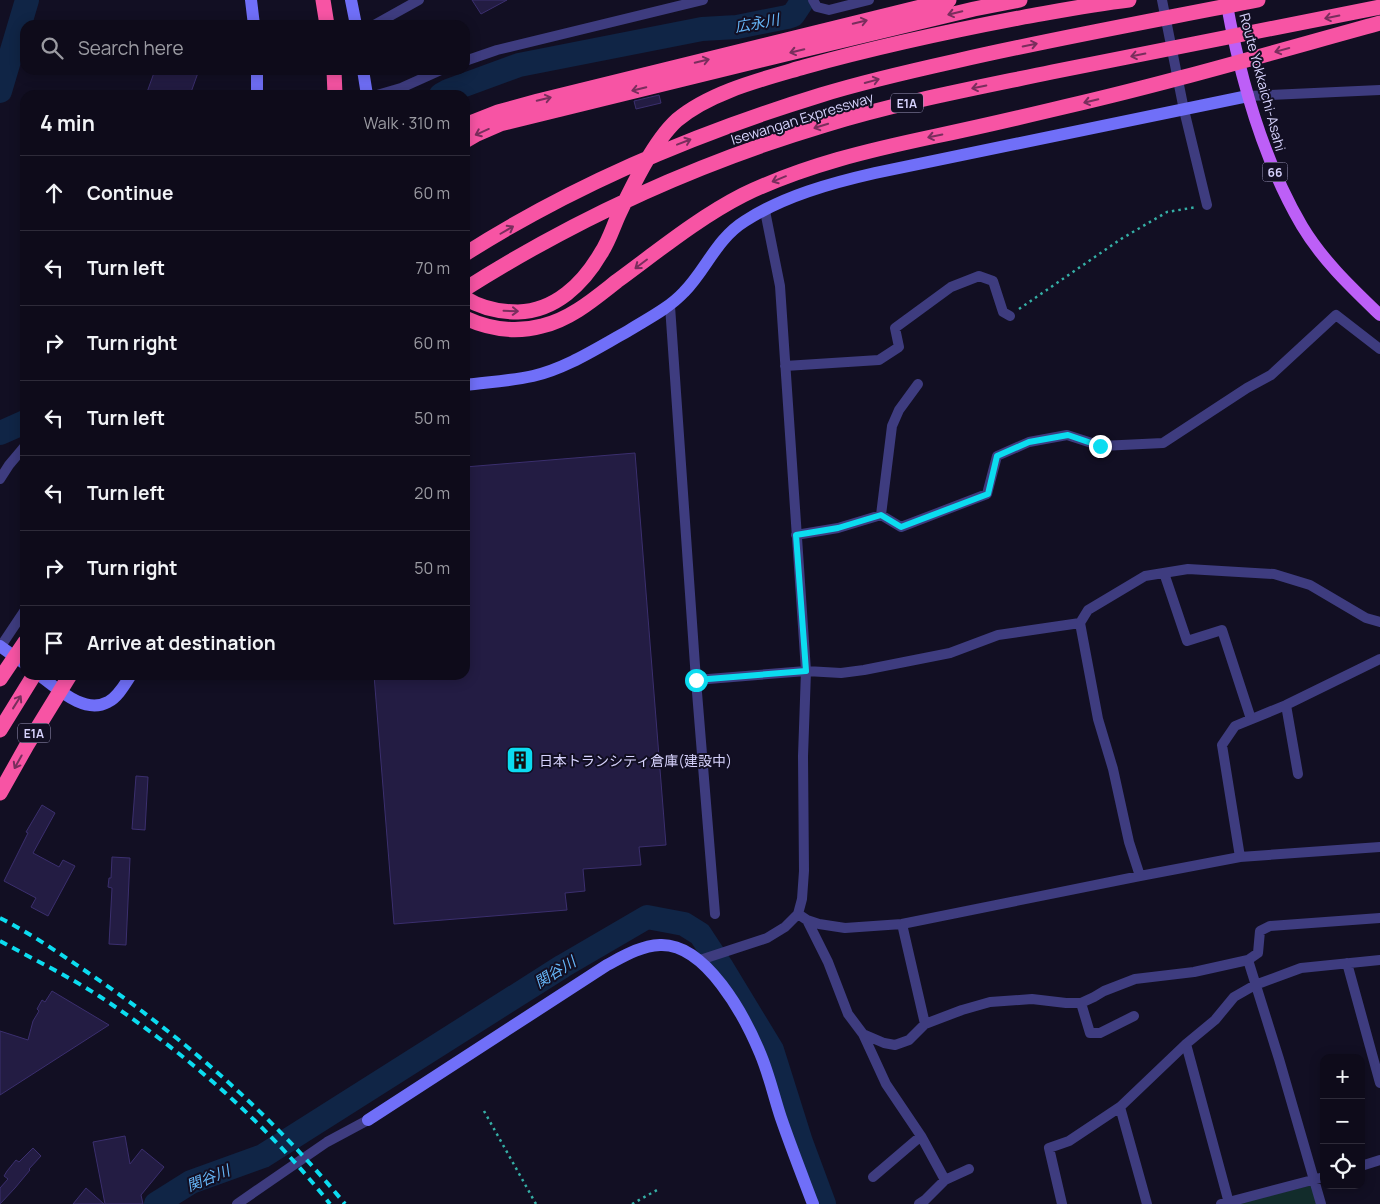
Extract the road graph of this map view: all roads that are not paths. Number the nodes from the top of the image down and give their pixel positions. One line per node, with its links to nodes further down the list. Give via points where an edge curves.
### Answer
1 (251, 0): 15 (street)
2 (323, 0): 16 (highway)
3 (351, 0): 17 (street)
4 (419, 0): 18 (street)
5 (703, 0): 20 (street, via 496,50)
6 (813, 0): 7 (street, via 817,7 828,10)
7 (870, 0)
8 (949, 0): 32 (highway, one-way to 8, via 538,101)
9 (1020, 0): 33 (highway, one-way to 33, via 795,51 510,122)
10 (1129, 0): 38 (highway, one-way to 10, via 486,308 524,311 544,307 570,292 590,271 601,253 661,139 678,120 722,94 829,60 968,27)
11 (1162, 0): 31 (street)
12 (1226, 0): 30 (main road, Route Yokkaichi-Asahi / 66)
13 (1258, 0): 36 (highway, Isewangan Expressway / E1A, one-way to 13, via 537,212 628,166 746,119 823,94 999,52)
14 (1380, 7): 37 (highway, Isewangan Expressway / E1A, one-way to 37, via 996,84 826,125 681,175 619,203)
15 (253, 20)
16 (326, 20)
17 (355, 20)
18 (383, 20)
19 (1380, 23): 42 (highway, one-way to 42, via 1123,93 819,164 741,196 682,234 597,297 543,326 509,330)
20 (470, 59)
21 (258, 75): 25 (street)
22 (334, 75): 26 (highway)
23 (364, 75): 27 (street)
24 (430, 75): 28 (street)
25 (257, 90)
26 (336, 90)
27 (366, 90)
28 (394, 90)
29 (1380, 90): 30 (street)
30 (1248, 96): 31 (street); 40 (main road, Route Yokkaichi-Asahi / 66, via 1270,164 1303,227 1341,278)
31 (1184, 110): 34 (street); 35 (street, via 831,183)
32 (470, 123)
33 (470, 138)
34 (1207, 205)
35 (765, 210): 39 (street, via 726,236 686,291); 44 (street, via 780,286)
36 (470, 251)
37 (470, 286)
38 (470, 300)
39 (670, 306): 45 (street, via 579,359 553,370 512,380); 65 (street)
40 (1380, 315)
41 (1010, 316): 44 (street, via 1003,312 993,281 979,276 951,287 895,328 899,347 879,360)
42 (470, 320)
43 (1380, 350): 49 (street, via 1336,315 1272,375 1163,443 1100,446 1068,435 1029,442 997,456 988,494 901,527)
44 (786, 366): 50 (street)
45 (470, 384)
46 (918, 384): 49 (street, via 892,426)
47 (20, 453): 48 (street)
48 (0, 479)
49 (881, 515): 50 (street, via 838,528)
50 (796, 535): 59 (street)
51 (1164, 573): 53 (street, via 1188,568 1274,574 1310,585 1366,618); 54 (street, via 1145,576 1088,610); 67 (street, via 1187,641 1222,630)
52 (20, 617): 55 (street)
53 (1380, 622)
54 (1080, 623): 59 (street, via 998,635 950,653 864,670 841,673); 73 (street, via 1098,719)
55 (0, 646): 58 (street)
56 (20, 649): 60 (highway)
57 (1380, 659): 66 (street)
58 (20, 660)
59 (806, 671): 65 (street); 75 (street, via 802,756 804,871)
60 (0, 679)
61 (31, 680): 68 (highway, E1A, one-way to 61)
62 (46, 680): 64 (street, via 75,700 98,705 117,695)
63 (67, 680): 70 (highway, E1A, one-way to 70)
64 (128, 680)
65 (696, 680): 74 (street)
66 (1286, 705): 67 (street); 69 (street)
67 (1251, 719): 72 (street, via 1235,726 1222,746)
68 (0, 730)
69 (1298, 774)
70 (0, 793)
71 (1380, 847): 72 (street)
72 (1240, 858): 73 (street)
73 (1140, 876): 78 (street)
74 (715, 914)
75 (798, 914): 77 (street); 79 (street, via 786,927 767,938)
76 (1380, 918): 80 (street, via 1270,926 1260,931 1258,953)
77 (807, 920): 78 (street, via 845,928); 87 (street, via 848,1014)
78 (902, 924): 86 (street)
79 (705, 959): 91 (street, via 661,945 639,949 607,965); 101 (street, via 736,1004 761,1054)
80 (1248, 960): 83 (street); 84 (street, via 1194,972 1135,979)
81 (1380, 960): 82 (street)
82 (1347, 963): 83 (street, via 1301,968); 89 (street)
83 (1255, 984): 88 (street, via 1234,998 1215,1020); 97 (street)
84 (1081, 1002): 85 (street, via 1090,1033 1100,1033); 86 (street, via 1032,999 990,1002)
85 (1134, 1016)
86 (925, 1024): 87 (street, via 910,1040 895,1045)
87 (862, 1034): 92 (street, via 886,1084)
88 (1186, 1044): 90 (street); 99 (street)
89 (1380, 1083)
90 (1120, 1107): 103 (street, via 1069,1141 1049,1148); 104 (street)
91 (368, 1120): 100 (street, via 327,1142)
92 (921, 1136): 96 (street); 98 (street)
93 (1380, 1160): 94 (street)
94 (1365, 1165)
95 (969, 1169): 98 (street)
96 (873, 1177)
97 (1319, 1178): 99 (street); 105 (street)
98 (945, 1180): 102 (street)
99 (1225, 1203)
100 (237, 1204)
101 (813, 1204)
102 (919, 1204)
103 (1062, 1204)
104 (1147, 1204)
105 (1322, 1204)

